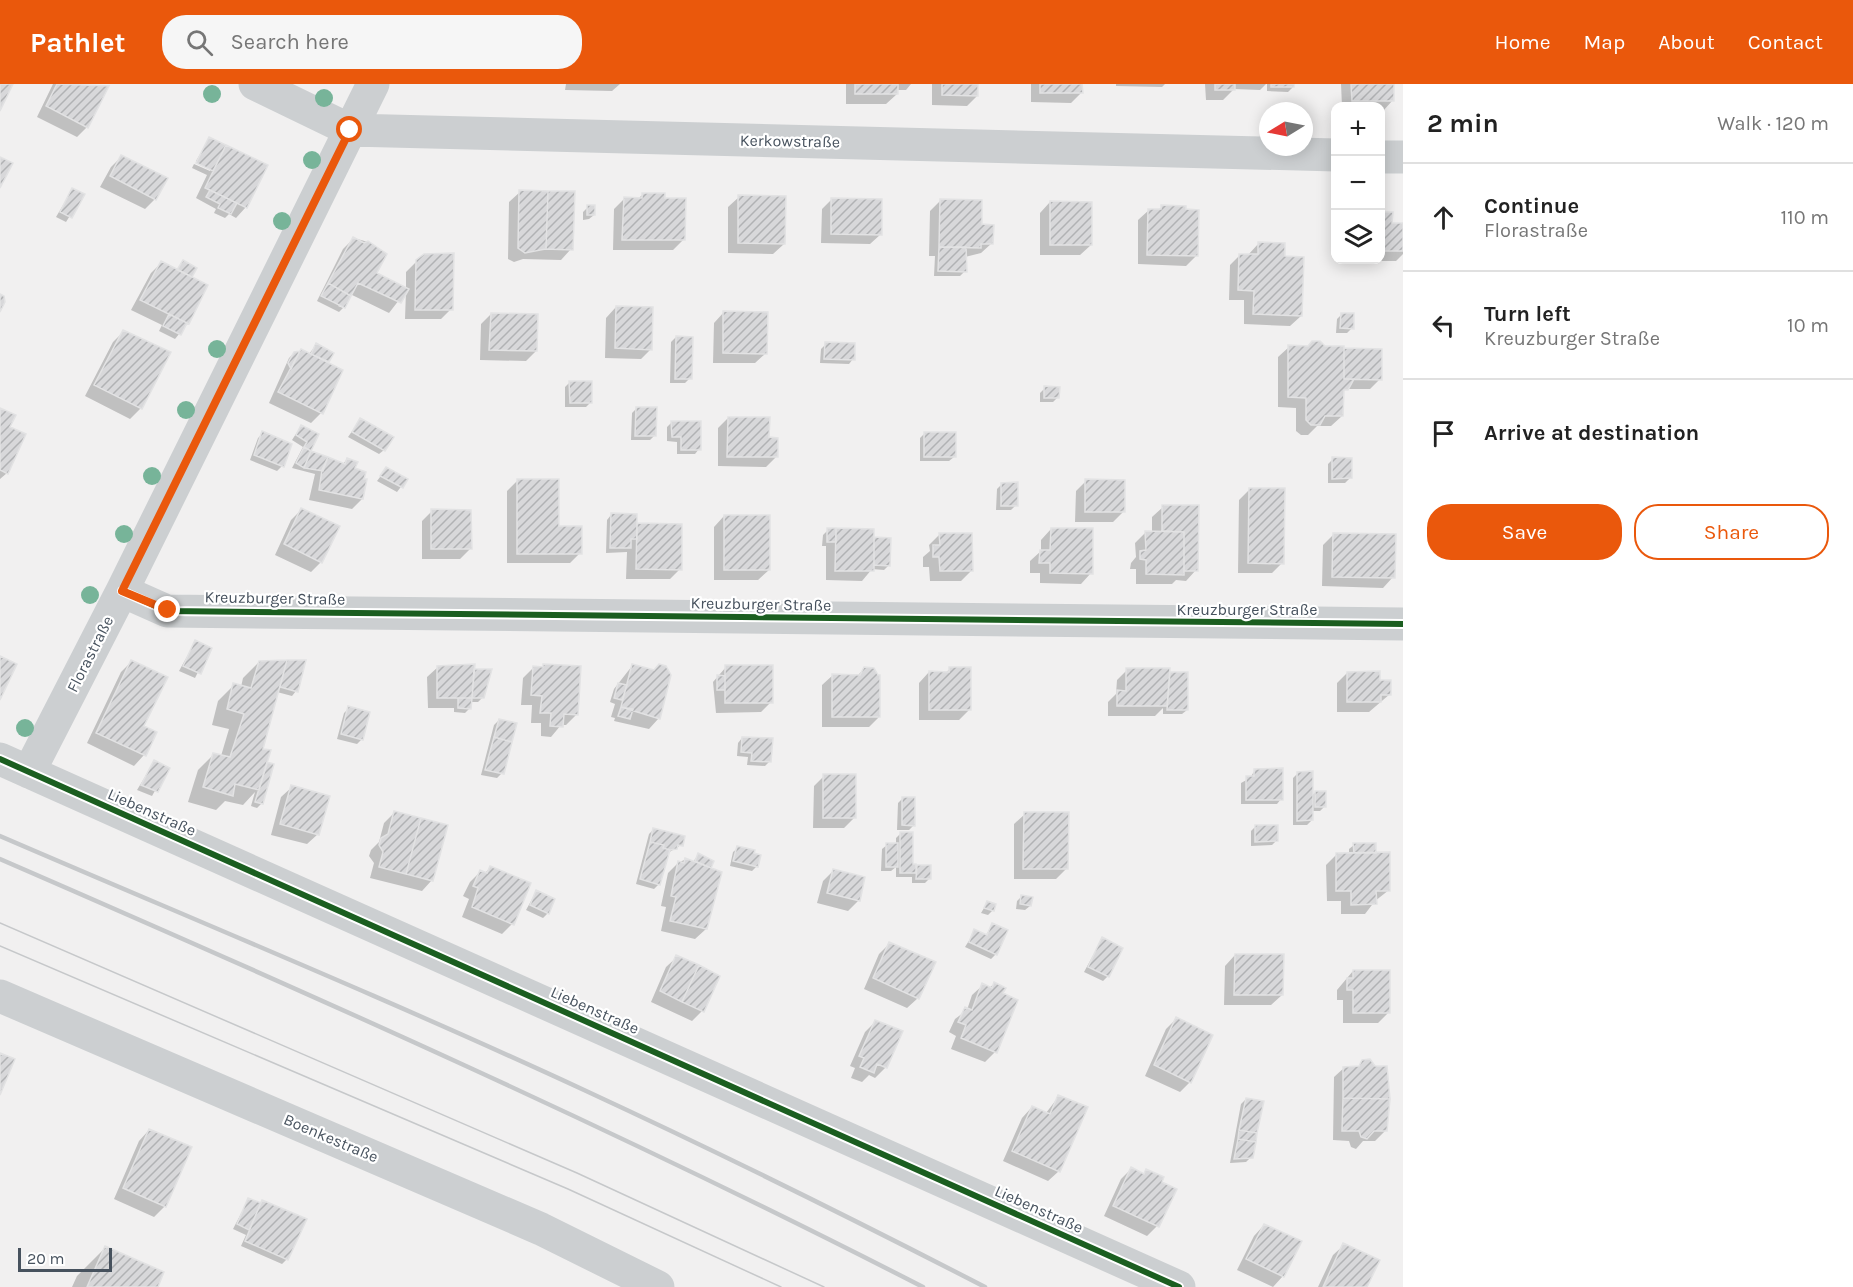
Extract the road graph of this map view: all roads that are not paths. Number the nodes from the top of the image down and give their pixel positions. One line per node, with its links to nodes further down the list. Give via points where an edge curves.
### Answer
1 (255, 84): 3 (street, Kerkowstraße)
2 (373, 84): 3 (street, Florastraße)
3 (350, 130): 4 (street, Kerkowstraße); 7 (street, Florastraße)
4 (1331, 155)
5 (1385, 157): 6 (street)
6 (1403, 157)
7 (122, 591): 8 (street, Kreuzburger Straße, via 168,610); 9 (street, Florastraße)
8 (1403, 624)
9 (15, 765): 12 (street, Liebenstraße)
10 (0, 996): 11 (street, Boenkestraße, via 541,1229)
11 (658, 1287)
12 (1179, 1287)

